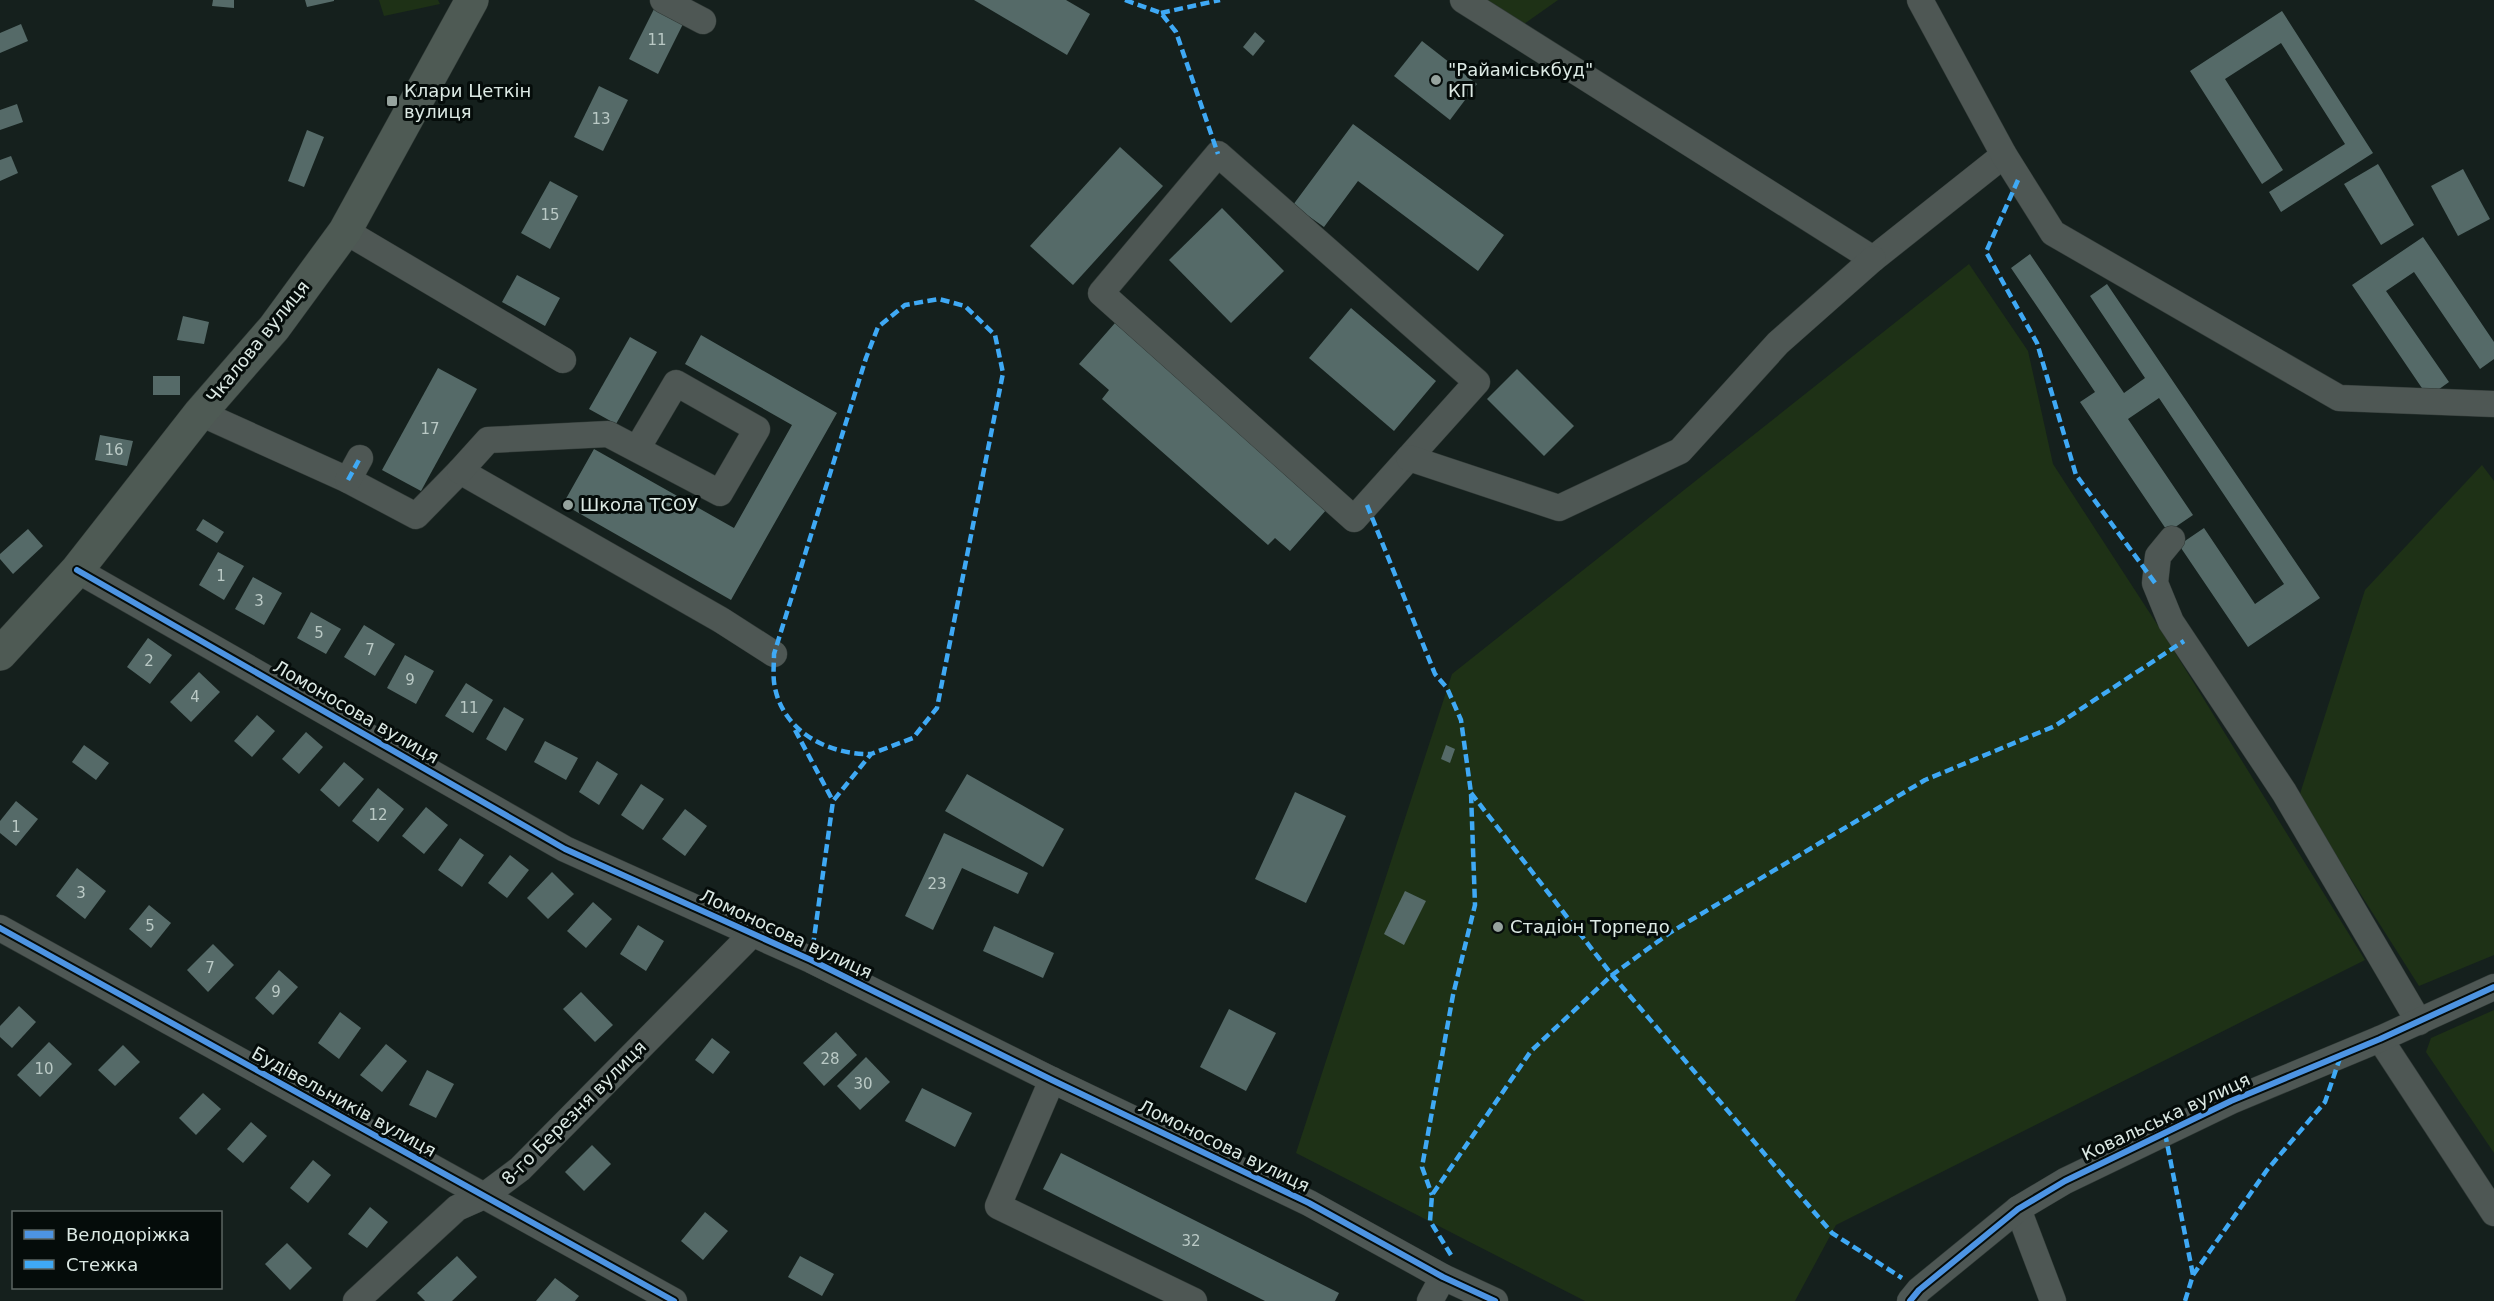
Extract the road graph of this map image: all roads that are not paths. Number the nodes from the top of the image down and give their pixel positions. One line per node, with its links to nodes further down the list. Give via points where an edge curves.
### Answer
1 (472, 0): 7 (main road, Чкалова вулиця)
2 (663, 0): 5 (street)
3 (1463, 0): 8 (street)
4 (1920, 0): 6 (street)
5 (703, 21)
6 (2004, 155): 8 (street); 10 (street, via 2053,233 2339,398)
7 (345, 231): 9 (street); 11 (main road, Чкалова вулиця, via 274,328)
8 (1873, 259): 13 (street, via 1779,343 1680,451 1559,508)
9 (562, 360)
10 (2494, 404)
11 (200, 413): 14 (street, via 354,469 416,516); 16 (main road, Чкалова вулиця)
12 (636, 449): 12 (street, via 720,493 757,429 676,383); 14 (street, via 608,434 488,440)
13 (1409, 458): 13 (street, via 1354,519 1101,293 1218,154 1477,382)
14 (460, 471): 18 (street)
15 (2172, 539): 22 (street, via 2158,556 2155,583 2171,622 2284,792)
16 (77, 570): 17 (main road, Чкалова вулиця); 20 (street, Ломоносова вулиця, via 565,849)
17 (0, 652)
18 (774, 654)
19 (0, 928): 25 (street, Будівельників вулиця)
20 (753, 933): 24 (street, Ломоносова вулиця); 25 (street, 8-го Березня вулиця, via 520,1169)
21 (2494, 987): 22 (street, Ковальська вулиця)
22 (2420, 1022): 23 (street, Ковальська вулиця)
23 (2380, 1039): 26 (street, Ковальська вулиця, via 2231,1101 2065,1181); 27 (street)
24 (1052, 1080): 28 (street, Ломоносова вулиця, via 1309,1203); 31 (street, via 998,1206)
25 (484, 1196): 29 (street, 8-го Березня вулиця, via 457,1208); 30 (street, Будівельників вулиця)
26 (2018, 1209): 34 (street, Ковальська вулиця); 35 (street)
27 (2494, 1213)
28 (1443, 1277): 32 (street); 33 (street, Ломоносова вулиця)
29 (356, 1301)
30 (674, 1301)
31 (1194, 1301)
32 (1430, 1301)
33 (1495, 1301)
34 (1910, 1301)
35 (2053, 1301)

